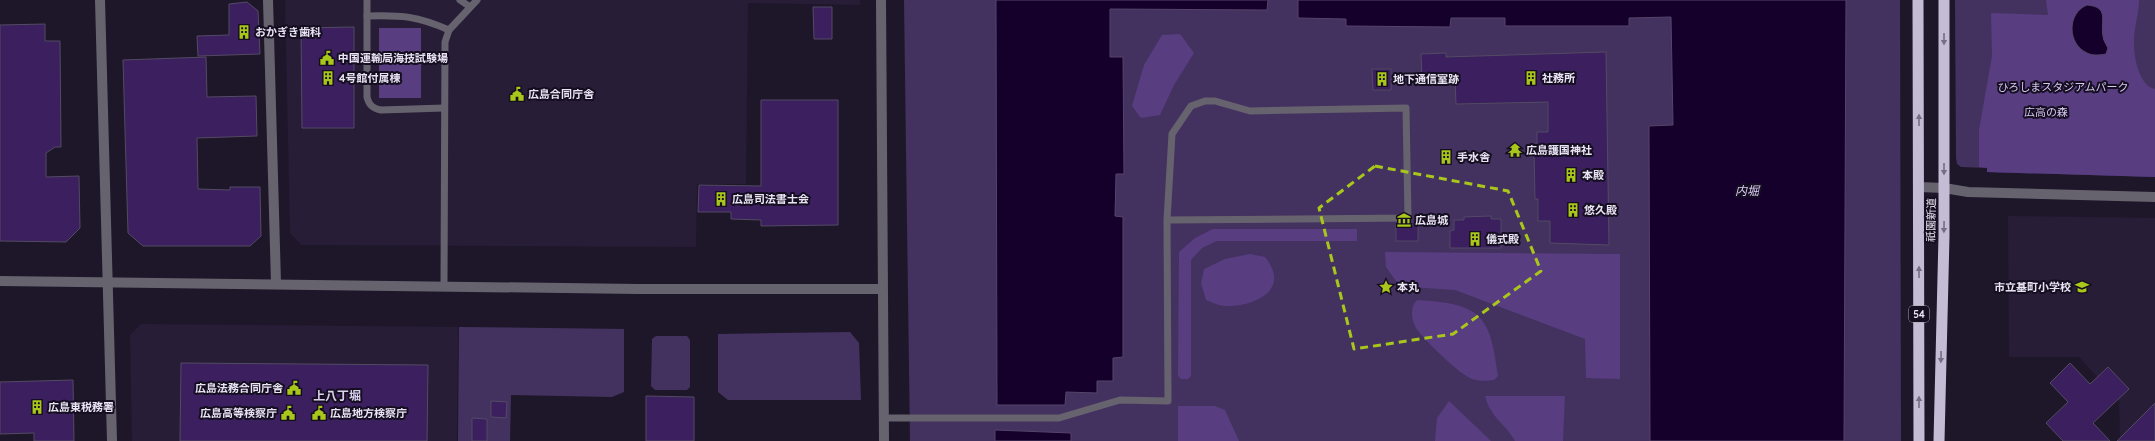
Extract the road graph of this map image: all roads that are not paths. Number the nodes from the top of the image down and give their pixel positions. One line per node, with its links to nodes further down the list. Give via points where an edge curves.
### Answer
1 (100, 0): 18 (street)
2 (268, 0): 19 (street)
3 (367, 0): 10 (lane)
4 (460, 0): 9 (lane)
5 (477, 0): 9 (lane)
6 (881, 0): 21 (street)
7 (1918, 0): 13 (highway, 祇園新道 / 54, one-way to 7)
8 (1944, 0): 14 (highway, 祇園新道 / 54, one-way to 14)
9 (470, 7): 11 (lane)
10 (367, 16): 11 (lane, via 403,15); 12 (lane, via 369,104 380,110)
11 (449, 30): 12 (lane, via 444,52)
12 (444, 108): 20 (lane)
13 (1919, 186): 14 (street); 25 (highway, 祇園新道 / 54, one-way to 13)
14 (1944, 188): 15 (street, via 1968,192); 26 (highway, 祇園新道 / 54, one-way to 26)
15 (2155, 197)
16 (1167, 220): 16 (lane, via 1408,218 1406,108 1250,111 1215,101 1205,101 1191,106 1172,134); 22 (lane, via 1168,401 1120,400 1059,418)
17 (0, 281): 18 (street)
18 (108, 281): 19 (street); 23 (street)
19 (276, 283): 20 (street)
20 (444, 286): 21 (street)
21 (882, 289): 22 (street)
22 (884, 418): 24 (street)
23 (112, 441)
24 (884, 441)
25 (1919, 441)
26 (1939, 441)

